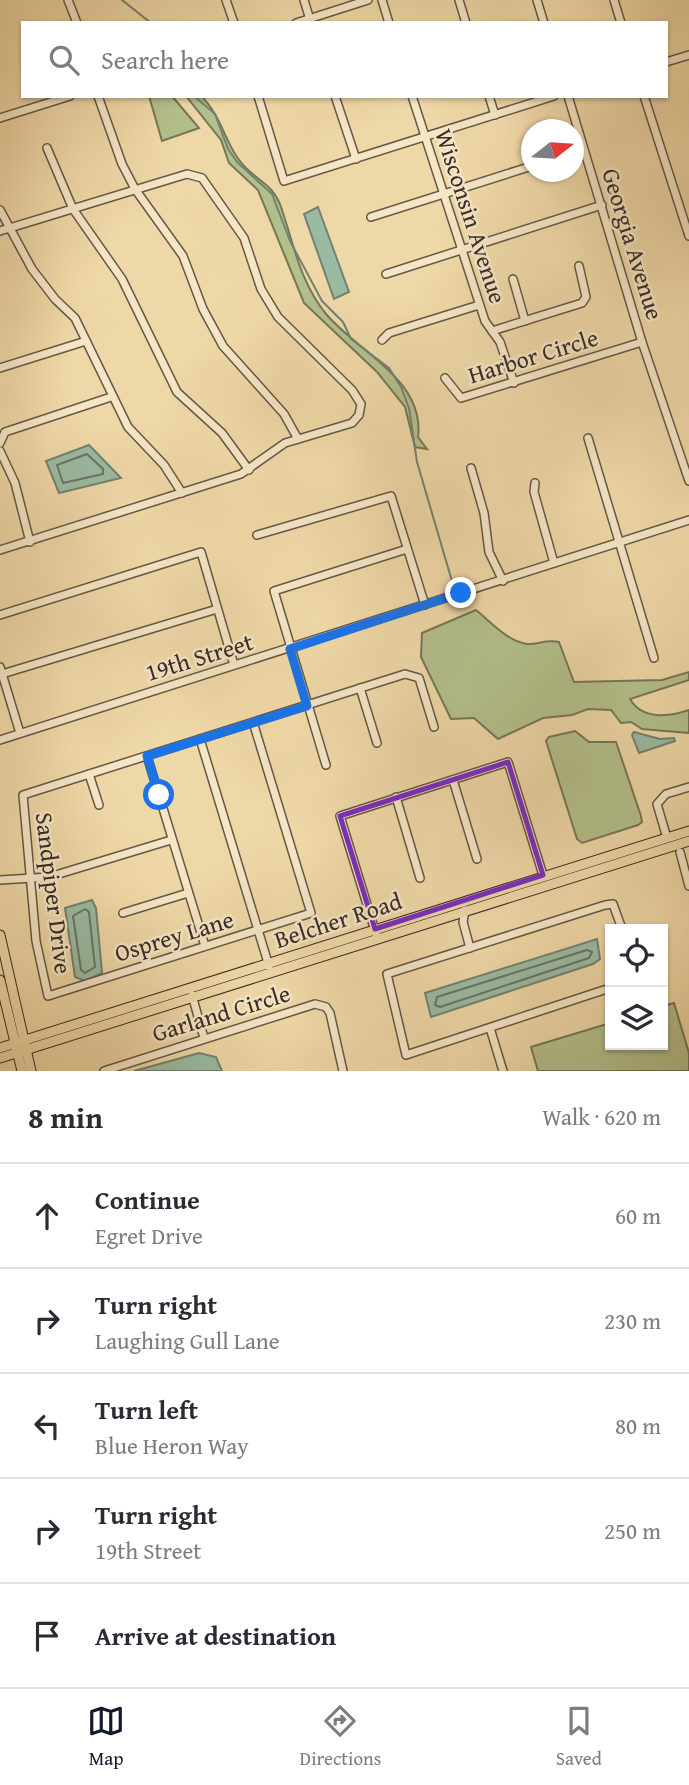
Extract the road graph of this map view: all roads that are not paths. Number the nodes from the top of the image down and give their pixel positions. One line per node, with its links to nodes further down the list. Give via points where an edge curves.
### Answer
1 (68, 0): 10 (street)
2 (226, 0): 11 (street)
3 (304, 0): 9 (street)
4 (368, 0): 9 (street)
5 (382, 0): 12 (street)
6 (459, 0): 13 (street)
7 (537, 0): 14 (street)
8 (614, 0): 15 (street)
9 (310, 20)
10 (76, 21)
11 (233, 21)
12 (388, 21)
13 (465, 21)
14 (543, 21)
15 (620, 21)
16 (689, 55): 17 (street)
17 (668, 61)
18 (64, 98): 28 (street)
19 (99, 98): 35 (street)
20 (258, 98): 33 (street, via 284,181)
21 (336, 98): 33 (street)
22 (413, 98): 30 (street, Wisconsin Avenue)
23 (490, 98): 27 (street)
24 (548, 98): 27 (street)
25 (569, 98): 29 (street, Georgia Avenue)
26 (645, 98): 39 (street)
27 (495, 115): 30 (street)
28 (0, 118)
29 (575, 119)
30 (425, 137): 33 (street); 36 (street, Wisconsin Avenue)
31 (47, 148): 40 (street)
32 (584, 150): 37 (street, Georgia Avenue)
33 (356, 159)
34 (521, 169): 36 (street)
35 (135, 189): 40 (street); 60 (street, via 183,256 223,346 284,414); 60 (street, via 192,174 202,178 244,238 261,289 278,317 361,404 352,423)
36 (443, 195): 42 (street); 45 (street, Wisconsin Avenue)
37 (602, 205): 45 (street); 54 (street, Georgia Avenue)
38 (689, 206): 39 (street)
39 (680, 208): 44 (street)
40 (73, 209): 43 (street); 64 (street, via 122,279 177,392 222,433)
41 (0, 210): 43 (street)
42 (371, 217)
43 (4, 230): 53 (street, via 55,299 75,318)
44 (689, 236)
45 (460, 250): 47 (street); 49 (street, Wisconsin Avenue)
46 (579, 266): 50 (street, via 586,298 582,303)
47 (386, 274)
48 (513, 279): 50 (street)
49 (479, 305): 51 (street, Wisconsin Avenue); 52 (street, via 389,333)
50 (525, 321): 51 (street)
51 (492, 331): 57 (street, Wisconsin Avenue)
52 (382, 340)
53 (86, 341): 55 (street); 58 (street)
54 (642, 342): 57 (street, Harbor Circle); 65 (street, Georgia Avenue)
55 (0, 368)
56 (445, 378): 57 (street, Harbor Circle, via 461,398)
57 (514, 383)
58 (111, 397): 61 (street, via 5,432); 67 (street, via 128,427)
59 (588, 438): 70 (street)
60 (298, 439): 64 (street, via 271,450)
61 (0, 443)
62 (0, 451): 71 (street, via 15,483)
63 (471, 468): 75 (street, via 489,552)
64 (249, 470): 67 (street)
65 (689, 481)
66 (535, 482): 74 (street)
67 (182, 493): 71 (street)
68 (689, 520): 70 (street, 19th Street)
69 (257, 535): 73 (street, via 391,496)
70 (621, 541): 74 (street, 19th Street); 80 (street)
71 (30, 542): 72 (street)
72 (0, 550)
73 (407, 550): 76 (street); 79 (street, via 274,591)
74 (554, 564): 75 (street, 19th Street)
75 (503, 581): 76 (street, 19th Street)
76 (425, 605): 79 (street, 19th Street)
77 (217, 609): 78 (street, via 201,552); 81 (street); 82 (street)
78 (0, 615)
79 (290, 649): 81 (street, 19th Street); 84 (street)
80 (654, 659)
81 (234, 665): 87 (street, 19th Street)
82 (1, 671): 87 (street)
83 (360, 688): 84 (street); 86 (street, via 415,674); 90 (street)
84 (307, 706): 85 (street); 92 (street)
85 (253, 722): 88 (street); 113 (street, Osprey Lane, via 311,913)
86 (434, 727)
87 (20, 733): 89 (street, 19th Street)
88 (200, 739): 91 (street); 113 (street)
89 (0, 740)
90 (377, 743)
91 (147, 756): 93 (street); 100 (street)
92 (326, 765)
93 (89, 774): 97 (street); 105 (street, Sandpiper Drive, via 23,795)
94 (453, 780): 96 (street); 103 (street); 104 (street, via 508,762)
95 (689, 787): 99 (street, via 666,794 657,804)
96 (396, 797): 106 (street); 114 (street, via 340,816)
97 (99, 805)
98 (689, 831): 99 (main road, Belcher Road)
99 (667, 838): 104 (main road, Belcher Road)
100 (171, 840): 105 (street, via 61,874); 109 (street)
101 (689, 841): 110 (main road, Belcher Road)
102 (680, 852): 108 (street)
103 (477, 859)
104 (543, 875): 114 (main road, Belcher Road)
105 (30, 878): 107 (street); 122 (street, Sandpiper Drive, via 36,942)
106 (420, 878)
107 (0, 880)
108 (689, 883)
109 (188, 893): 111 (street); 116 (street)
110 (465, 911): 114 (main road, Belcher Road); 117 (street)
111 (123, 913)
112 (620, 924): 117 (street, via 613,904)
113 (258, 930): 116 (street, Osprey Lane); 118 (street)
114 (376, 934): 118 (main road, Belcher Road)
115 (0, 935): 125 (main road)
116 (205, 946): 122 (street, Osprey Lane)
117 (470, 948): 123 (street, via 387,974 405,1055)
118 (270, 967): 121 (main road, Belcher Road)
119 (0, 980): 125 (main road)
120 (605, 990): 123 (street)
121 (191, 992): 124 (street); 125 (main road, Belcher Road)
122 (48, 996)
123 (490, 1028): 132 (street)
124 (204, 1038): 130 (street, Garland Circle); 131 (street, Garland Circle, via 319,1004 330,1013)
125 (21, 1047): 126 (main road, Belcher Road); 127 (main road, Belcher Road); 128 (main road); 129 (main road)
126 (0, 1048)
127 (0, 1058)
128 (22, 1071)
129 (32, 1071)
130 (104, 1071)
131 (342, 1071)
132 (503, 1071)

